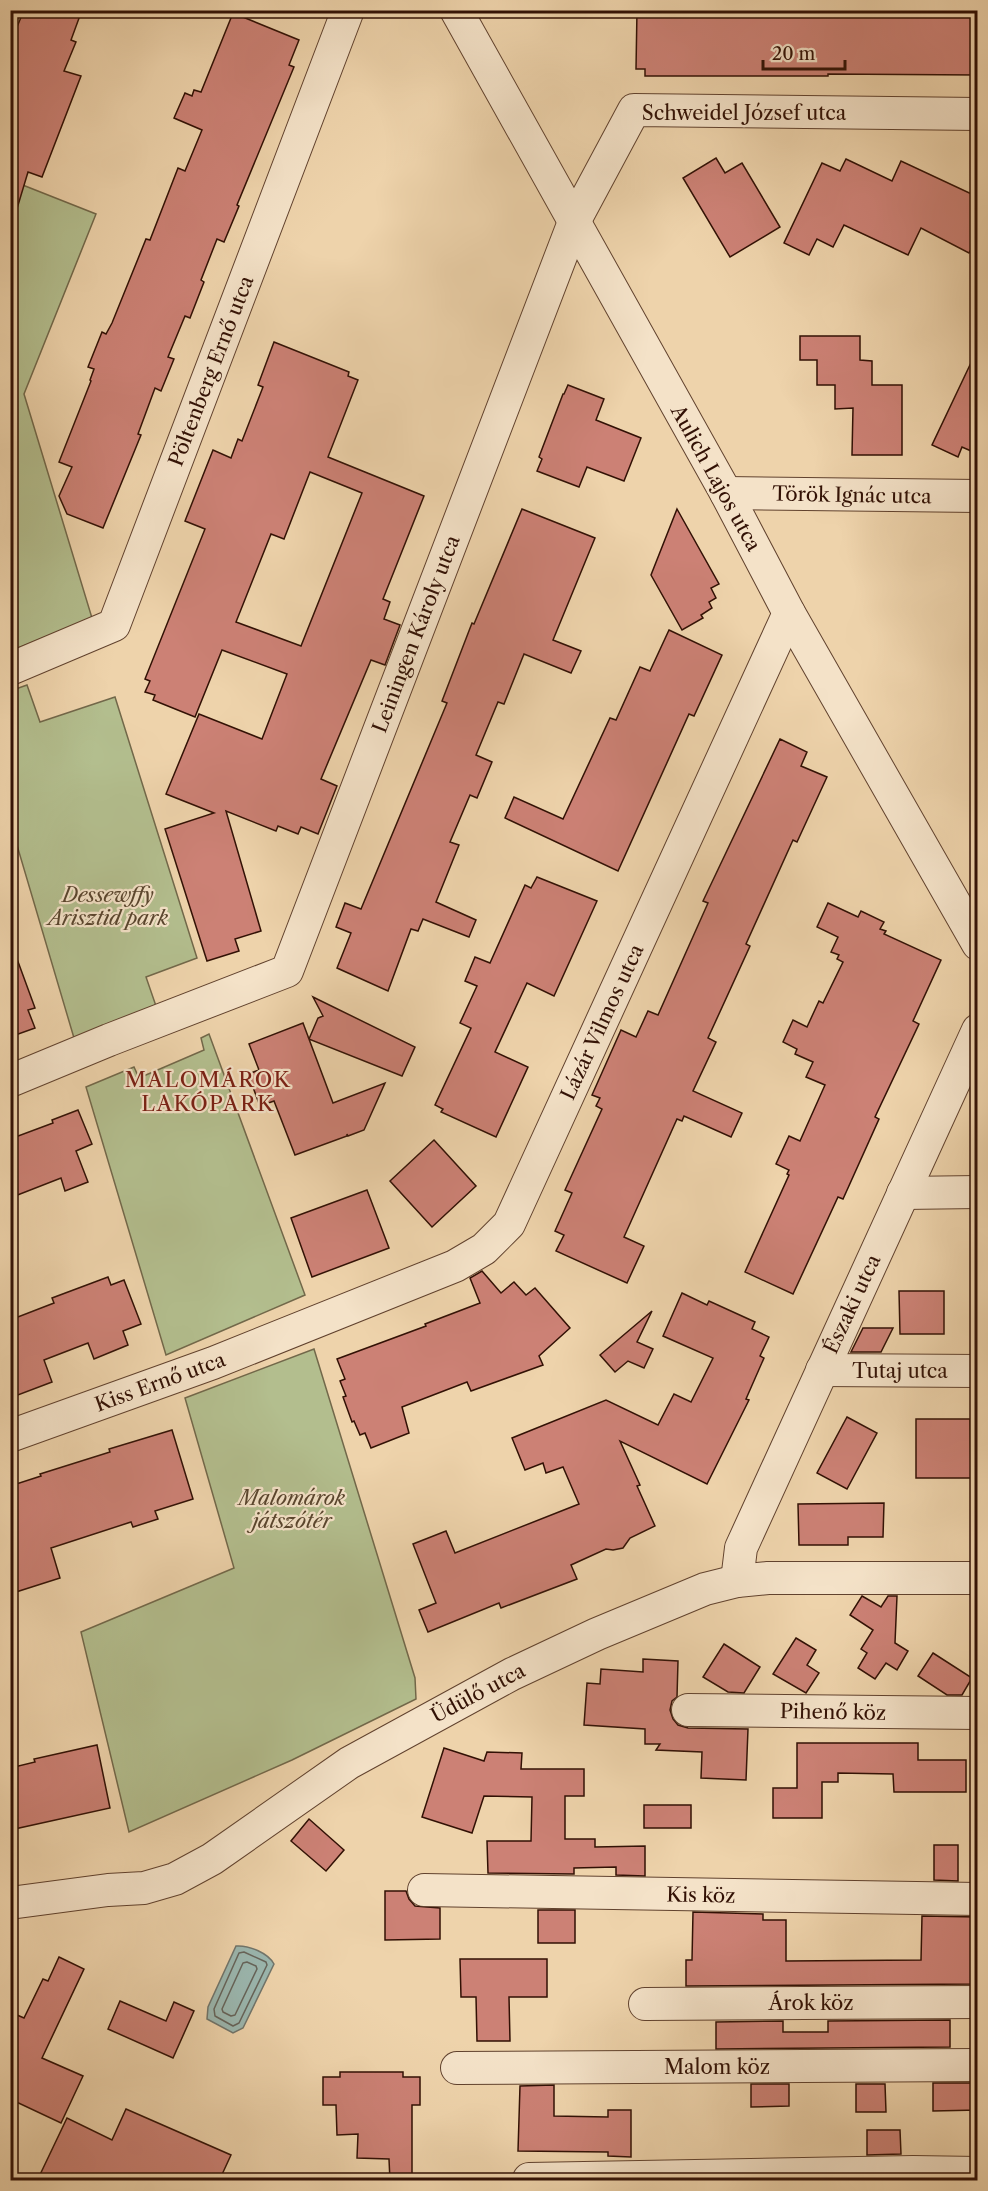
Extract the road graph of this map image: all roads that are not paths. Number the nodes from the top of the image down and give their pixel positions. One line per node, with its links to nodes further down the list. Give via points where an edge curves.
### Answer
1 (348, 10): 8 (street, Pöltenberg Ernő utca, via 114,625)
2 (456, 10): 4 (street, Aulich Lajos utca)
3 (978, 114): 4 (street, Schweidel József utca, via 634,110)
4 (574, 222): 5 (street, Aulich Lajos utca); 11 (street, Leiningen Károly utca, via 287,970)
5 (726, 493): 6 (street, Török Ignác utca); 7 (street, Aulich Lajos utca)
6 (978, 496)
7 (789, 613): 9 (street, Aulich Lajos utca); 14 (street, Lázár Vilmos utca, via 509,1224 484,1250 454,1266)
8 (10, 669)
9 (978, 944)
10 (978, 1030): 13 (street, Északi utca)
11 (10, 1081)
12 (978, 1192): 13 (street)
13 (903, 1193): 15 (street, Északi utca)
14 (308, 1325): 17 (street, Kiss Ernő utca)
15 (822, 1370): 16 (street, Tutaj utca); 19 (street, Északi utca, via 741,1548)
16 (978, 1371)
17 (10, 1436)
18 (978, 1578): 19 (street, Üdülő utca)
19 (737, 1581): 24 (street, Üdülő utca, via 705,1589 512,1674 349,1762 212,1859 175,1879 144,1888)
20 (688, 1710): 21 (street, Pihenő köz)
21 (978, 1713)
22 (424, 1890): 23 (street, Kis köz)
23 (978, 1899)
24 (10, 1903)
25 (978, 2002): 26 (street, Árok köz)
26 (645, 2004)
27 (978, 2066): 28 (street, Malom köz)
28 (457, 2068)
29 (978, 2173): 30 (street)
30 (529, 2179)

